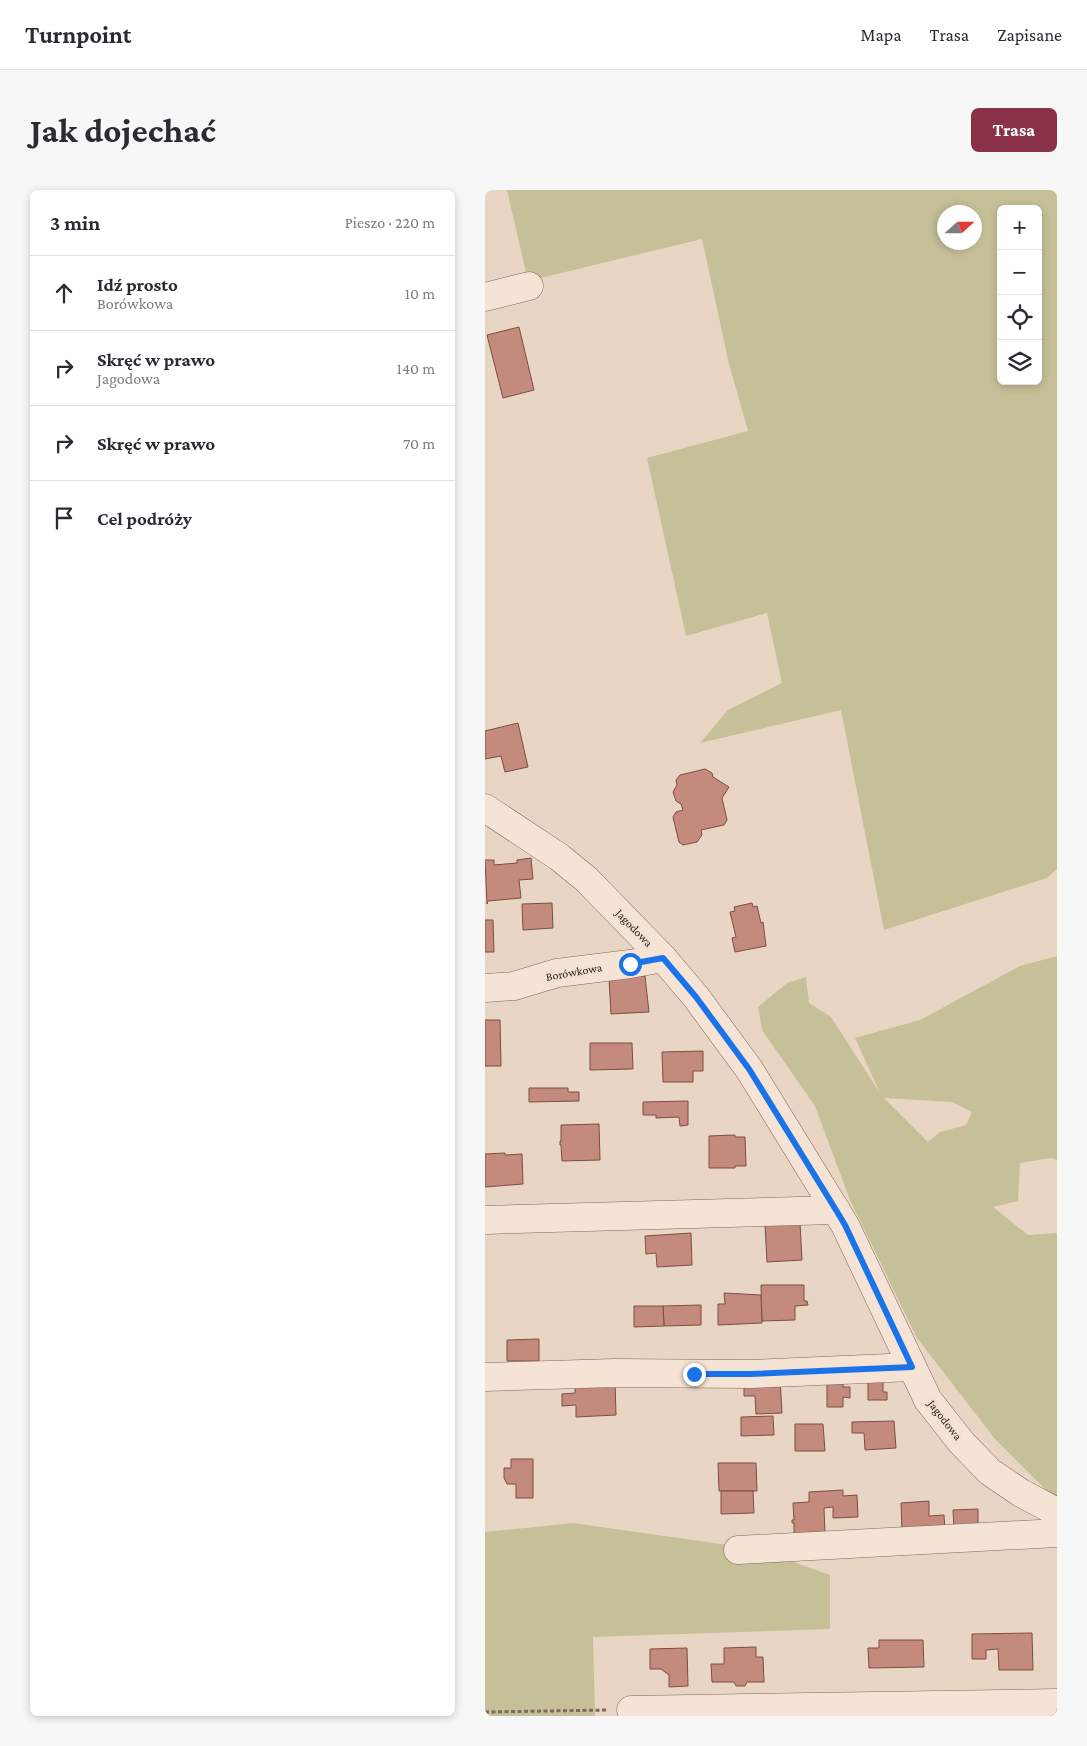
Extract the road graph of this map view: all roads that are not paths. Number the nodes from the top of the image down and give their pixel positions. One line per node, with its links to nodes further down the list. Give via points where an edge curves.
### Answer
1 (529, 286): 2 (street)
2 (485, 297)
3 (485, 808): 4 (street, Jagodowa, via 586,879)
4 (663, 958): 5 (street, Borówkowa, via 557,973 514,986); 6 (street, Jagodowa, via 749,1069)
5 (485, 988)
6 (836, 1210): 7 (street); 8 (street, Jagodowa)
7 (485, 1220)
8 (912, 1367): 9 (street, via 750,1374); 10 (street, Jagodowa, via 928,1400 990,1472)
9 (485, 1376)
10 (1057, 1512)
11 (1057, 1533): 12 (street)
12 (738, 1550)
13 (1057, 1702): 14 (street)
14 (631, 1710)

